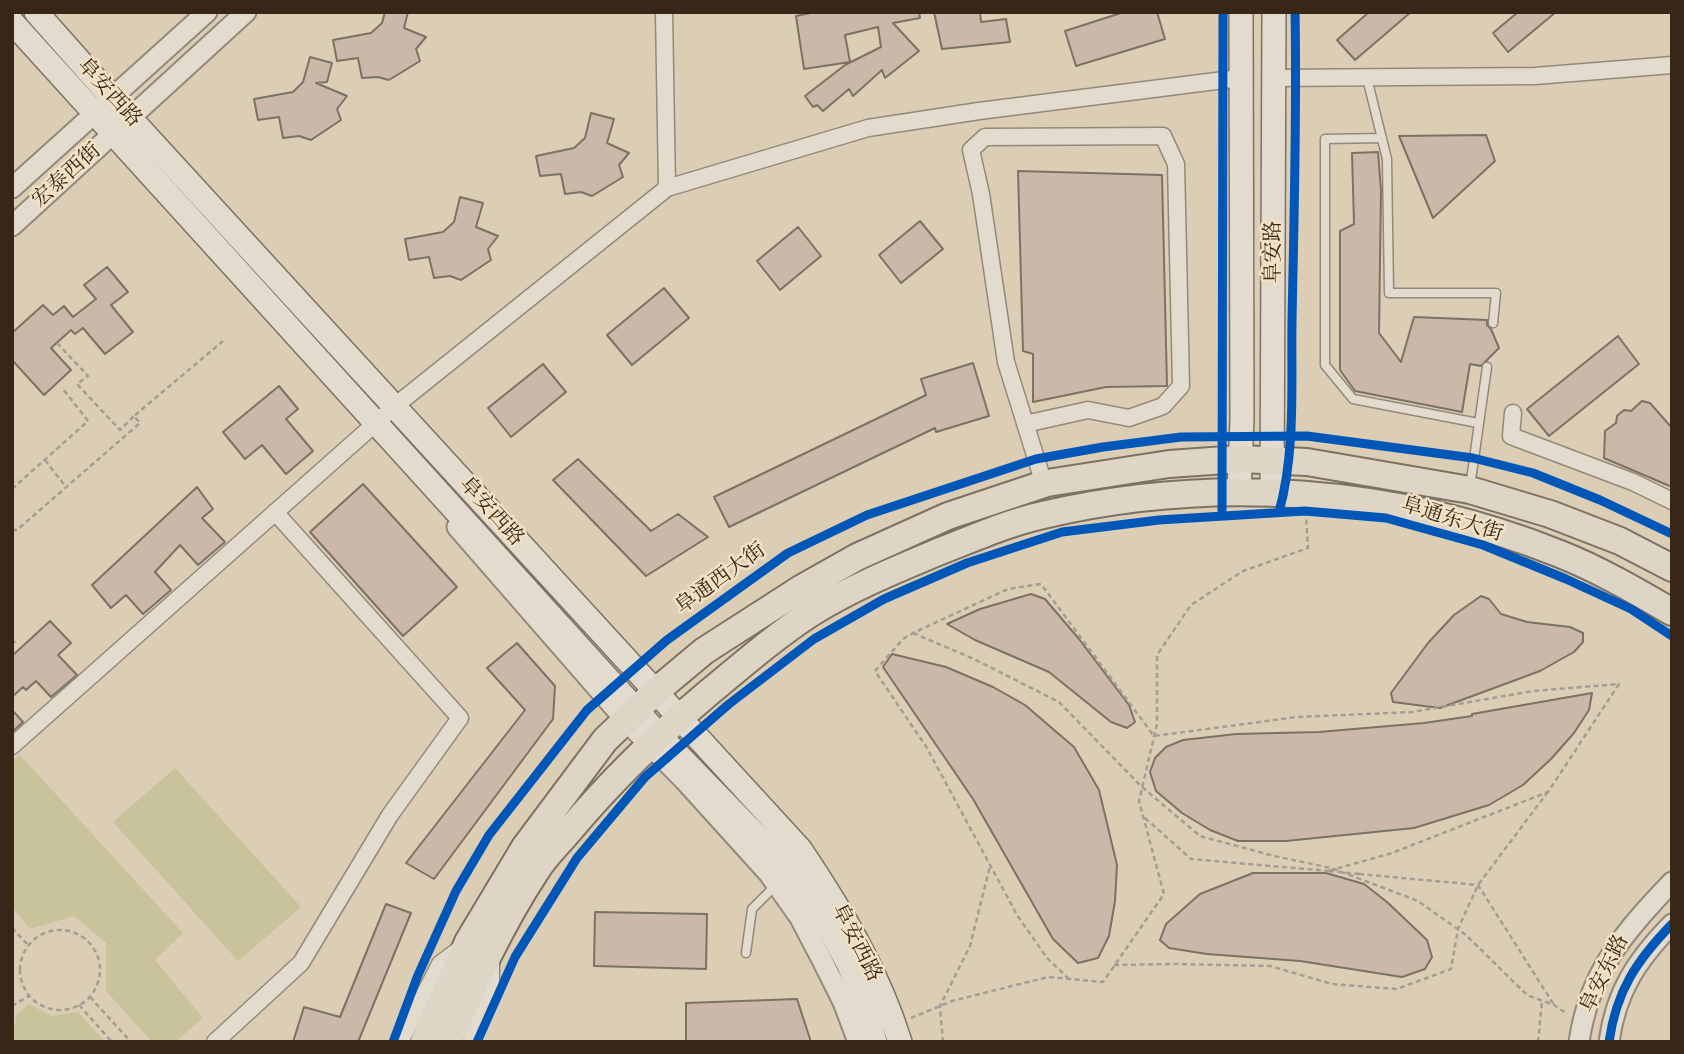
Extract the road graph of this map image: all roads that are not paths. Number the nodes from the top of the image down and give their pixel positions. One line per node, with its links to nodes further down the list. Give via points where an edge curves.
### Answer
1 (36, 12): 12 (main road, 阜安西路)
2 (207, 12): 12 (street, 宏泰西街)
3 (246, 12): 13 (street, 宏泰西街)
4 (664, 12): 16 (street)
5 (1241, 12): 9 (main road, 阜安路)
6 (1274, 12): 10 (main road, 阜安路)
7 (12, 22): 12 (main road, 阜安西路)
8 (1672, 65): 11 (street, via 1535,76)
9 (1240, 78): 16 (street, via 868,128); 20 (main road, 阜安路)
10 (1275, 78): 11 (street); 21 (main road, 阜安路)
11 (1367, 78): 14 (lane)
12 (103, 104): 13 (main road, 阜安西路); 15 (street, 宏泰西街)
13 (122, 126): 17 (street, 宏泰西街); 22 (main road, 阜安西路); 26 (main road, 阜安西路)
14 (1382, 138): 18 (lane, via 1387,159 1389,293 1496,293); 24 (lane, via 1325,139 1325,366 1353,399)
15 (12, 188)
16 (667, 188): 22 (street)
17 (12, 226)
18 (1493, 324)
19 (1487, 367): 24 (lane)
20 (1242, 390): 21 (main road, via 1255,402); 27 (main road, 阜安路)
21 (1273, 395): 28 (main road, 阜安路)
22 (395, 406): 26 (street); 37 (main road, 阜安西路)
23 (1513, 413): 33 (street, via 1511,436)
24 (1478, 423): 30 (lane)
25 (1025, 424): 25 (street, via 1006,362 971,150 985,137 1163,136 1176,164 1181,386 1163,406 1129,418 1088,410); 29 (street)
26 (373, 426): 34 (street); 37 (main road, 阜安西路)
27 (1240, 459): 28 (main road, 阜通东大街); 29 (main road, via 1169,464); 31 (main road, 阜安路)
28 (1272, 460): 30 (main road, 阜通东大街, via 1317,463); 32 (main road, 阜安路)
29 (1044, 484): 37 (main road, via 948,516 857,557 704,651)
30 (1470, 489): 35 (main road, 阜通东大街, via 1620,541)
31 (1239, 492): 32 (main road, 阜通东大街); 38 (main road, via 1191,493 1041,515 904,566 811,613)
32 (1272, 493): 36 (main road, 阜通东大街, via 1306,493 1455,519 1564,555)
33 (1672, 501)
34 (275, 512): 39 (street); 46 (street, via 460,718 390,816 301,963)
35 (1672, 568)
36 (1672, 612)
37 (639, 708): 38 (main road, 阜安西路); 38 (street); 43 (main road, via 605,740 525,846)
38 (662, 732): 41 (street, via 701,799); 43 (main road, via 586,811); 45 (main road, 阜安西路, via 800,849 868,958); 52 (main road, 阜安西路, via 781,860 820,913 849,965)
39 (12, 746)
40 (1672, 882): 53 (street, 阜安东路, via 1629,927 1610,956 1583,1017)
41 (776, 885): 44 (lane, via 752,909); 51 (street, via 824,962)
42 (1672, 924): 54 (street, 阜安东路, via 1633,969 1618,1003)
43 (479, 944): 47 (street, via 440,964); 48 (main road); 49 (main road); 50 (street, via 491,981)
44 (746, 953)
45 (897, 1033)
46 (221, 1041)
47 (400, 1042)
48 (424, 1042)
49 (448, 1042)
50 (471, 1042)
51 (858, 1042)
52 (875, 1042)
53 (1579, 1042)
54 (1609, 1042)

